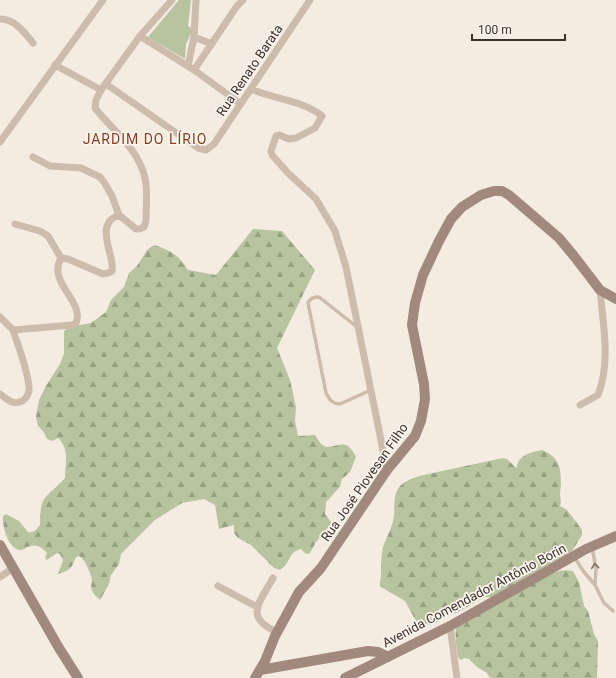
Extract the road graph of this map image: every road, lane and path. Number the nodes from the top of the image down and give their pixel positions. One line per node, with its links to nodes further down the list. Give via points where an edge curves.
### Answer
1 (103, 0): 11 (street)
2 (172, 0): 7 (street)
3 (196, 0): 8 (street)
4 (243, 0): 10 (street)
5 (310, 0): 14 (street, Rua Renato Barata)
6 (0, 19): 9 (street, via 8,19 19,26)
7 (140, 36): 12 (street); 13 (street)
8 (194, 37): 10 (street); 12 (street)
9 (33, 43)
10 (212, 44): 12 (street)
11 (55, 65): 15 (street); 17 (street)
12 (191, 68): 16 (street)
13 (106, 84): 15 (street); 16 (street, Rua Renato Barata, via 198,148 206,150 214,144)
14 (251, 89): 16 (street, Rua Renato Barata); 25 (street, via 297,104 322,116 315,128 296,138 276,136 271,151 288,173 316,199 335,231 346,267)
15 (101, 90): 19 (street, via 95,108 136,156 146,179 144,227 132,227)
16 (241, 104)
17 (0, 142)
18 (33, 157): 19 (street, via 50,166 81,168 100,177 112,196)
19 (119, 216): 21 (street, via 114,217 109,224 106,235 107,248 112,260 112,271 108,274)
20 (15, 224): 21 (street, via 48,236)
21 (61, 258): 26 (street, via 58,263 60,281 78,312 76,323)
22 (600, 290): 23 (street, Rua José Piovesan Filho); 29 (street, via 606,362 598,395); 30 (street, Rua José Piovesan Filho, via 559,238 509,195 502,191 481,195 462,207 439,241 423,275 415,303 412,325 425,399 421,421 415,436)
23 (616, 299)
24 (0, 317): 26 (street)
25 (358, 327): 27 (street); 27 (lane, via 319,297 313,297 308,302 326,393 330,401 340,404)
26 (13, 330): 28 (street, via 28,384 28,395 20,402 12,403)
27 (371, 390): 30 (street)
28 (0, 394)
29 (580, 405)
30 (387, 470): 43 (street, Rua José Piovesan Filho, via 321,568 299,592)
31 (616, 536): 33 (street, Avenida Comendador Antônio Borin)
32 (0, 545): 35 (street)
33 (592, 547): 34 (street, Avenida Comendador Antônio Borin); 38 (lane, one-way to 33, via 596,569)
34 (573, 556): 38 (lane); 42 (street, Avenida Comendador Antônio Borin)
35 (13, 568): 36 (street); 46 (street)
36 (0, 577)
37 (273, 578): 40 (street)
38 (595, 585): 41 (lane, via 604,603)
39 (218, 586): 40 (street)
40 (257, 607): 43 (street, via 256,615 259,621)
41 (613, 611)
42 (450, 626): 44 (street, Avenida Comendador Antônio Borin); 48 (street)
43 (277, 632): 45 (street, Rua José Piovesan Filho)
44 (388, 657): 45 (street, via 368,651); 47 (street, Avenida Comendador Antônio Borin)
45 (258, 674)
46 (78, 678)
47 (345, 678)
48 (457, 678)

